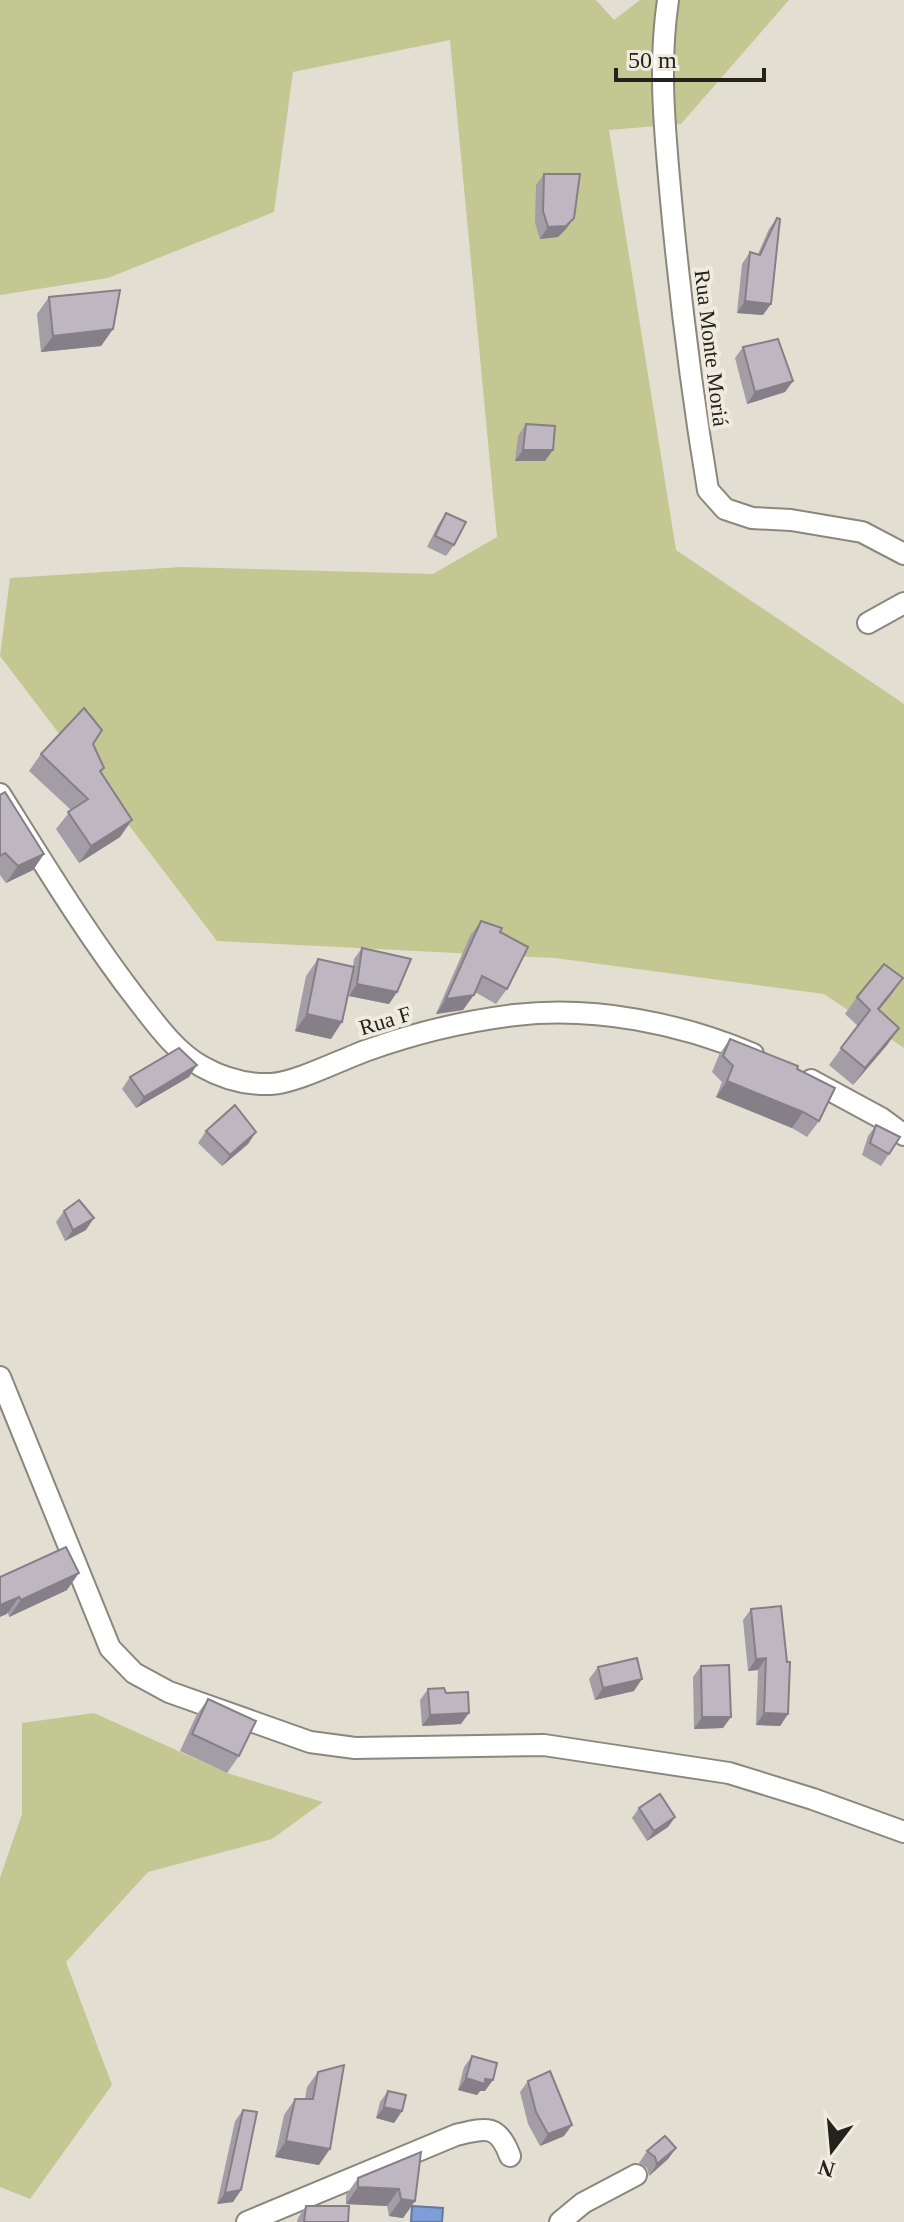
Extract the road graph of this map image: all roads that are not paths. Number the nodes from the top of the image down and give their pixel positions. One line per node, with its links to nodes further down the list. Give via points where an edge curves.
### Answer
1 (668, 0): 2 (street, Rua Monte Moriá, via 662,69 666,142 708,490 725,509 752,518 862,532)
2 (904, 554)
3 (904, 603): 4 (street)
4 (868, 623)
5 (0, 794): 6 (street, Rua F, via 86,928 154,1021 200,1065 248,1084 274,1084 444,1028 566,1013 677,1028)
6 (773, 1063)
7 (799, 1074): 8 (street)
8 (904, 1135)
9 (0, 1377): 10 (street, via 110,1648 134,1673 169,1692 310,1742 355,1748 544,1745 729,1773)
10 (904, 1832)
11 (510, 2156): 13 (street, via 494,2131 456,2135)
12 (636, 2175): 14 (street, via 583,2203)
13 (247, 2222)
14 (560, 2222)

